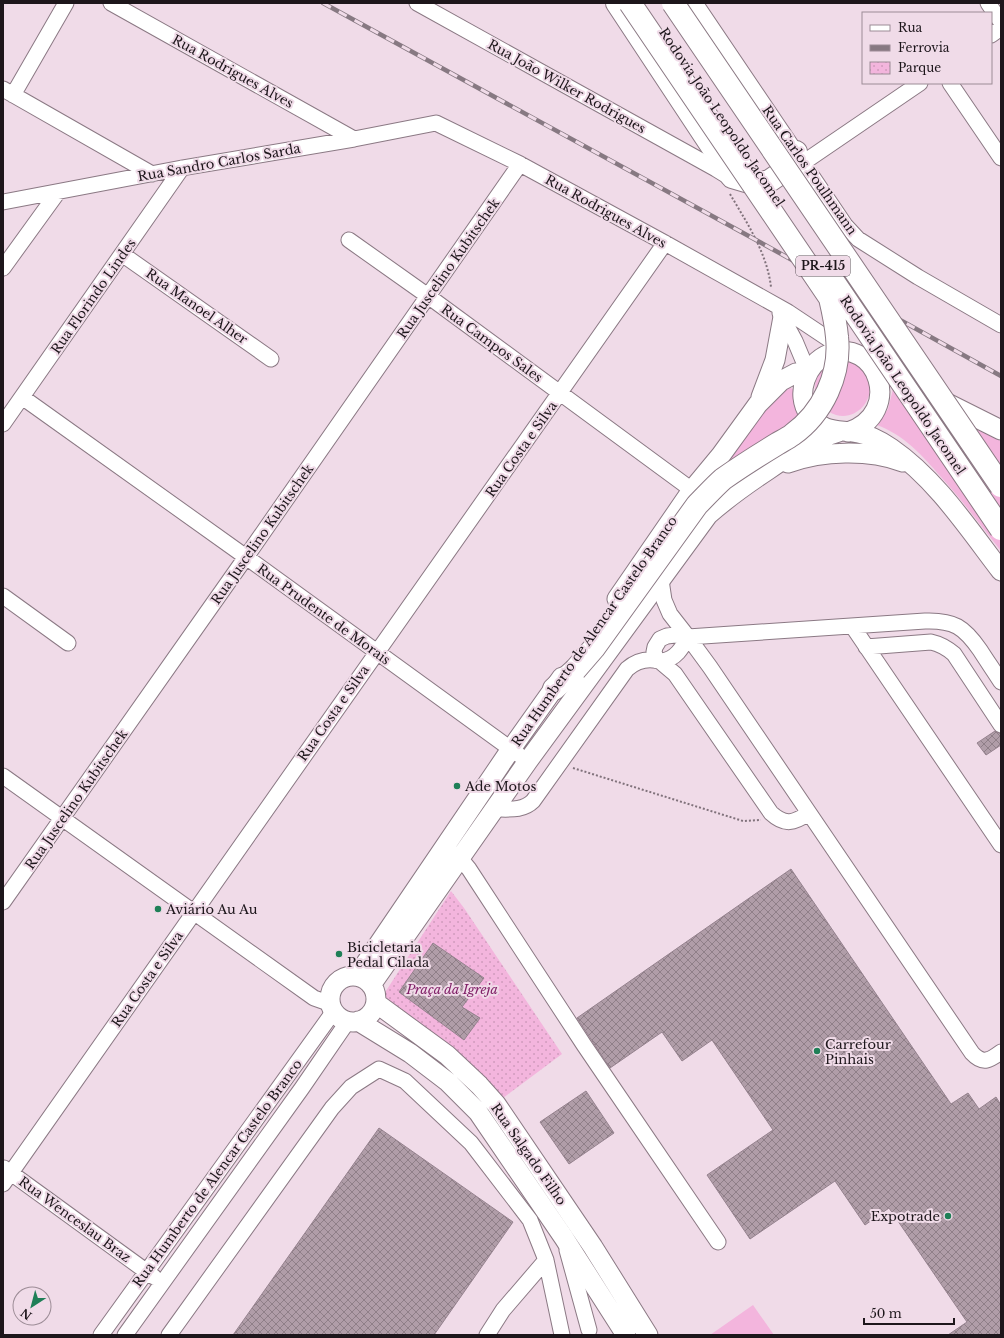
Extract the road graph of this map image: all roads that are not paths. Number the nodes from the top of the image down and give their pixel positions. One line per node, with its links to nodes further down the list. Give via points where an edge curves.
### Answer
1 (66, 3): 15 (street)
2 (111, 3): 17 (street, Rua Rodrigues Alves)
3 (417, 3): 18 (street, Rua João Wilker Rodrigues, via 732,180 758,186 771,184)
4 (617, 3): 18 (highway, via 732,177 749,182 768,182 794,164)
5 (630, 3): 58 (highway, bridge, via 830,298 837,338 837,358 830,388 815,413 792,435 710,490 594,648)
6 (644, 3): 46 (highway, Rodovia João Leopoldo Jacomel / PR-415, bridge)
7 (673, 3): 44 (highway, Rodovia João Leopoldo Jacomel / PR-415, bridge)
8 (695, 3): 18 (street, Rua Carlos Poulhmann)
9 (988, 3): 10 (street)
10 (1001, 22)
11 (1001, 28): 12 (street)
12 (992, 34)
13 (918, 84): 18 (street, Rua João Wilker Rodrigues)
14 (951, 84): 19 (street)
15 (8, 92): 22 (street)
16 (436, 123): 17 (street, Rua Sandro Carlos Sarda); 20 (street, Rua Rodrigues Alves)
17 (354, 139): 21 (street, Rua Sandro Carlos Sarda)
18 (799, 157): 31 (street, Rua Carlos Poulhmann, via 845,225 858,239)
19 (1001, 158)
20 (520, 164): 26 (street, Rua Rodrigues Alves); 29 (street, Rua Juscelino Kubitschek)
21 (182, 168): 22 (street, Rua Sandro Carlos Sarda); 27 (street, Rua Florindo Lindes)
22 (152, 174): 23 (street, Rua Sandro Carlos Sarda)
23 (58, 192): 24 (street, Rua Sandro Carlos Sarda); 28 (street)
24 (3, 202)
25 (349, 240): 29 (street, Rua Campos Sales)
26 (665, 244): 30 (street, Rua Rodrigues Alves); 36 (street, Rua Costa e Silva)
27 (122, 254): 33 (street, Rua Manoel Alher); 37 (street, Rua Florindo Lindes)
28 (3, 268)
29 (428, 296): 36 (street, Rua Campos Sales); 47 (street, Rua Juscelino Kubitschek)
30 (777, 309): 32 (street, Rua Rodrigues Alves, via 804,322); 35 (street, via 795,341); 38 (main road, via 775,360)
31 (1001, 325)
32 (848, 352): 34 (main road, via 865,360); 35 (main road, via 838,352 820,358)
33 (271, 359)
34 (872, 367): 40 (main road); 41 (main road, via 878,376 879,398 869,419 858,428)
35 (808, 372): 38 (main road, Rua Humberto de Alencar Castelo Branco, via 796,373 781,381); 41 (main road, via 802,387 802,396 808,413 820,425)
36 (561, 392): 45 (street, Rua Campos Sales); 55 (street, Rua Costa e Silva)
37 (22, 397): 39 (street, Rua Florindo Lindes); 47 (street, Rua Prudente de Morais)
38 (758, 404): 45 (main road, Rua Humberto de Alencar Castelo Branco)
39 (3, 424)
40 (1001, 430)
41 (843, 432): 42 (main road, via 880,441); 43 (main road, Rua Humberto de Alencar Castelo Branco, via 818,439)
42 (915, 467): 43 (main road, via 886,457 861,453 821,455); 48 (main road, via 942,495)
43 (769, 469): 49 (main road, Rua Humberto de Alencar Castelo Branco, via 737,490 708,515)
44 (1001, 486)
45 (692, 490): 58 (main road, Rua Humberto de Alencar Castelo Branco)
46 (1001, 529)
47 (246, 557): 55 (street, Rua Prudente de Morais); 65 (street, Rua Juscelino Kubitschek)
48 (1001, 571)
49 (661, 580): 52 (street, via 666,607 673,620); 61 (main road, Rua Humberto de Alencar Castelo Branco)
50 (3, 596): 53 (street)
51 (853, 627): 52 (street); 54 (street); 57 (street, via 934,621 953,624 972,638)
52 (688, 637): 56 (street, via 677,654); 56 (street, via 670,635 660,639 654,652); 64 (street)
53 (68, 643)
54 (866, 647): 59 (street, via 931,642 940,644 954,654); 66 (street)
55 (377, 652): 60 (street, Rua Prudente de Morais); 70 (street, Rua Costa e Silva)
56 (660, 662): 63 (street, via 643,660 627,669 534,801 524,807); 64 (street, via 675,674 766,807 777,819 789,822)
57 (1001, 682)
58 (554, 690): 60 (main road, Rua Humberto de Alencar Castelo Branco)
59 (1001, 725)
60 (511, 749): 61 (street, Rua Prudente de Morais); 67 (main road, Rua Humberto de Alencar Castelo Branco)
61 (528, 761): 63 (main road, Rua Humberto de Alencar Castelo Branco)
62 (3, 776): 65 (street)
63 (495, 809): 68 (main road, Rua Humberto de Alencar Castelo Branco)
64 (809, 813): 73 (street, via 972,1053 985,1061)
65 (61, 818): 69 (street, Rua Juscelino Kubitschek); 70 (street)
66 (1001, 845)
67 (444, 847): 68 (street); 71 (main road, Rua Humberto de Alencar Castelo Branco)
68 (460, 858): 71 (main road, Rua Humberto de Alencar Castelo Branco); 80 (street)
69 (3, 902)
70 (193, 913): 72 (street, via 314,998); 76 (street, Rua Costa e Silva)
71 (368, 988): 72 (main road, via 372,1013 368,1016); 72 (main road, via 346,978 337,984 331,993); 74 (main road, Rua Salgado Filho)
72 (343, 1014): 75 (main road, Rua Salgado Filho, via 410,1053 448,1082); 82 (street, Rua Humberto de Alencar Castelo Branco); 83 (street, Rua Humberto de Alencar Castelo Branco, via 297,1094)
73 (1001, 1052)
74 (479, 1085): 75 (main road); 77 (main road, Rua Salgado Filho, via 496,1104)
75 (465, 1099): 78 (main road, Rua Salgado Filho, via 478,1112)
76 (6, 1175): 82 (street, Rua Wenceslau Braz)
77 (544, 1175): 78 (main road); 91 (main road, Rua Salgado Filho)
78 (528, 1185): 79 (main road, Rua Salgado Filho)
79 (564, 1238): 84 (street); 90 (main road, Rua Salgado Filho)
80 (718, 1242)
81 (546, 1260): 87 (street, via 530,1220 471,1143 405,1081 379,1069 351,1087 332,1108); 88 (street, via 503,1310); 89 (street)
82 (146, 1272): 83 (street, Rua Wenceslau Braz); 85 (street, Rua Humberto de Alencar Castelo Branco)
83 (162, 1283): 86 (street, Rua Humberto de Alencar Castelo Branco)
84 (591, 1333)
85 (101, 1335)
86 (125, 1335)
87 (169, 1335)
88 (487, 1335)
89 (562, 1335)
90 (626, 1335)
91 (648, 1335)

